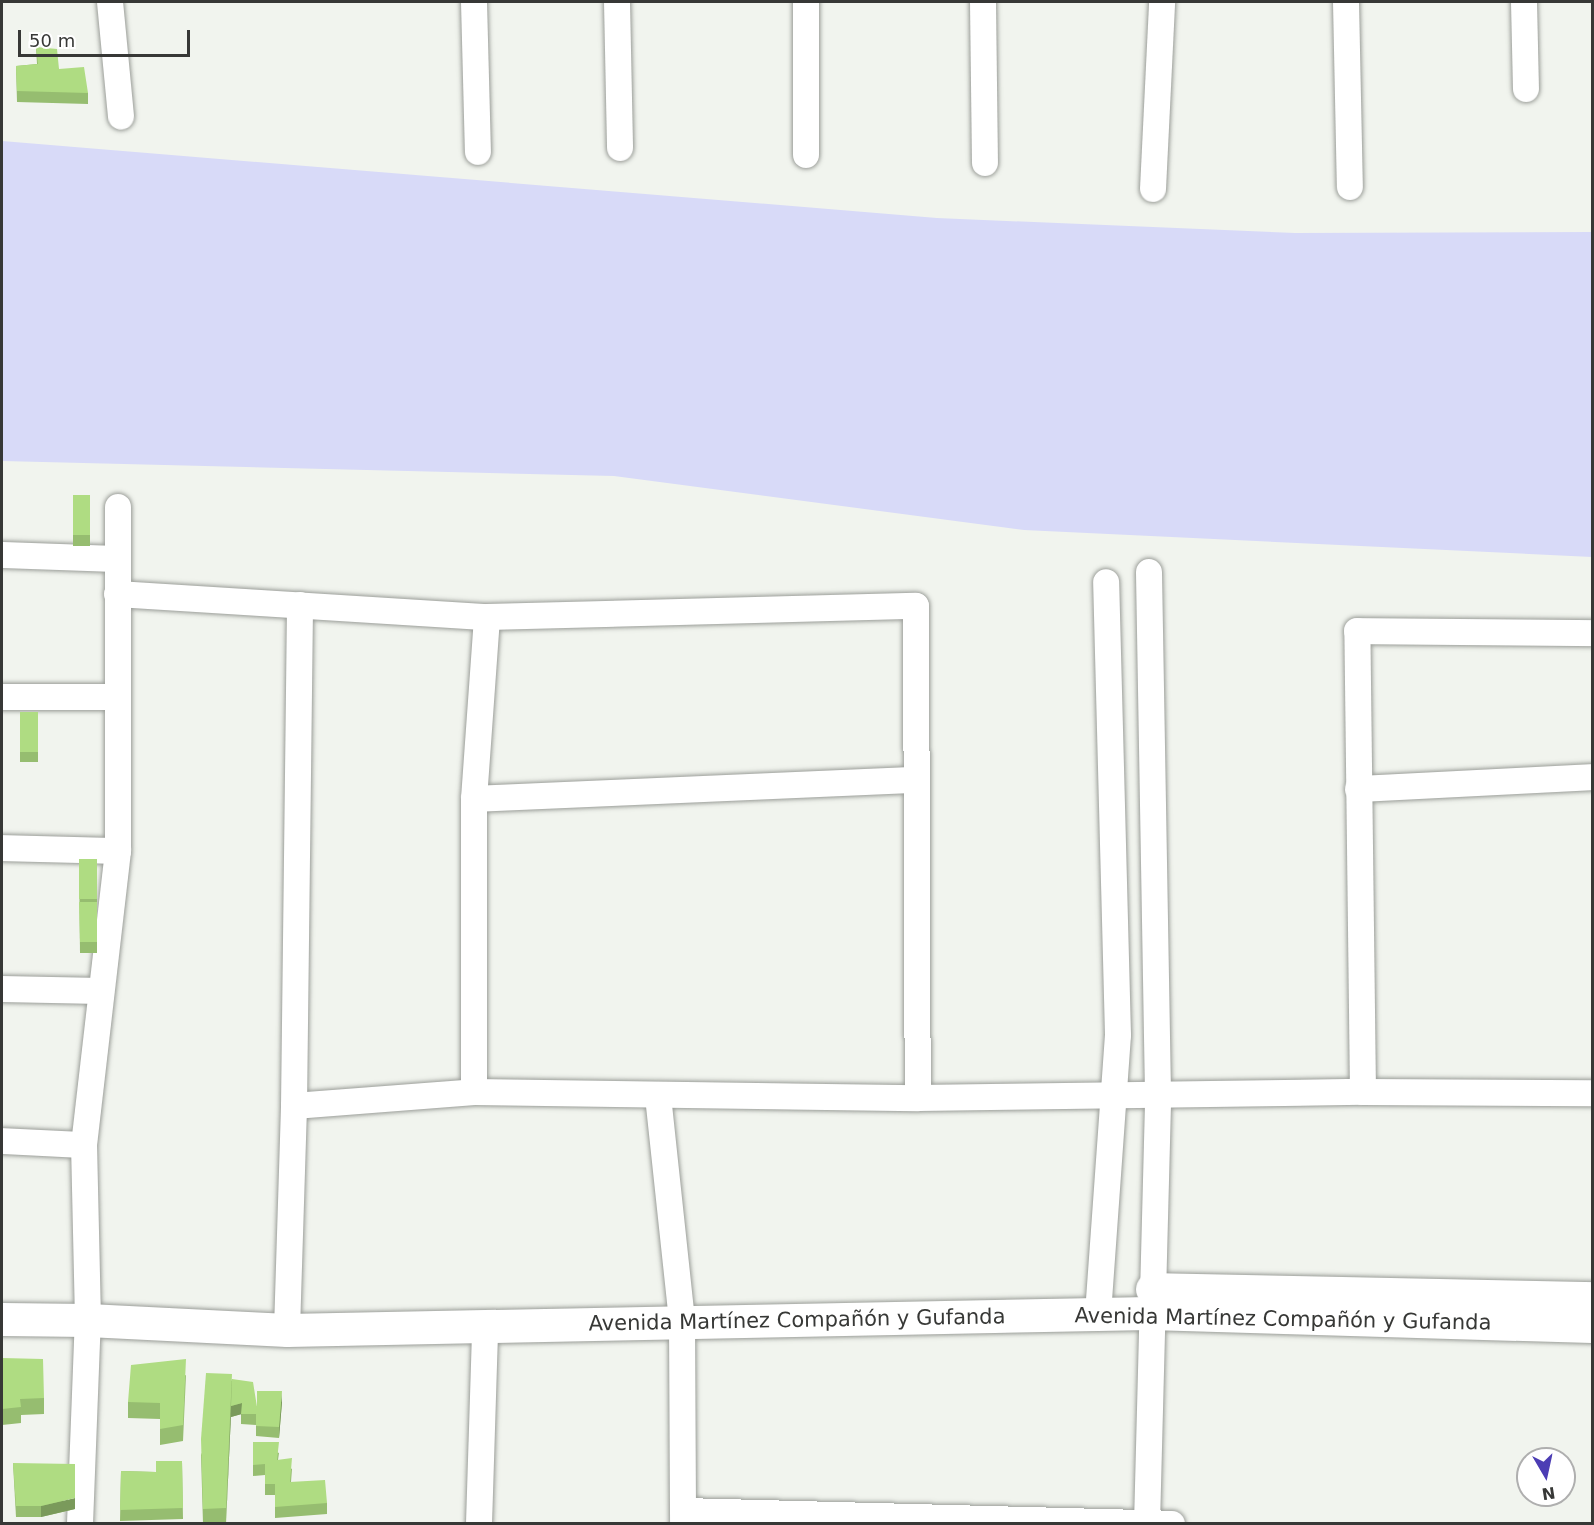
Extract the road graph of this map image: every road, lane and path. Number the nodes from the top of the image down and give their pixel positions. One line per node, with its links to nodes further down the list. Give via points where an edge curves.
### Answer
1 (110, 2): 10 (street)
2 (474, 2): 12 (street)
3 (616, 2): 11 (street)
4 (806, 2): 13 (street)
5 (982, 2): 14 (street)
6 (1162, 2): 16 (street)
7 (1346, 2): 15 (street)
8 (1524, 2): 9 (street)
9 (1526, 89)
10 (121, 116)
11 (620, 148)
12 (478, 152)
13 (806, 155)
14 (985, 163)
15 (1350, 187)
16 (1153, 189)
17 (118, 507): 19 (street)
18 (2, 555): 19 (street)
19 (117, 559): 22 (street)
20 (1149, 572): 39 (street)
21 (1106, 582): 40 (street, via 1118,1035)
22 (117, 594): 23 (street); 27 (street)
23 (300, 605): 24 (street); 43 (street)
24 (487, 617): 29 (street, via 916,606); 31 (street)
25 (1593, 633): 30 (street, via 1357,631)
26 (2, 697): 27 (street)
27 (118, 697): 33 (street)
28 (1593, 777): 30 (street)
29 (916, 780): 31 (street); 42 (street)
30 (1358, 789): 37 (street)
31 (474, 799): 36 (street)
32 (2, 848): 33 (street)
33 (118, 851): 35 (street)
34 (2, 989): 35 (street)
35 (101, 991): 45 (street)
36 (474, 1092): 41 (street); 43 (street)
37 (1363, 1092): 38 (street); 39 (street)
38 (1593, 1093)
39 (1158, 1094): 40 (street); 47 (street)
40 (1115, 1095): 42 (street); 48 (street)
41 (658, 1096): 42 (street); 51 (street)
42 (918, 1098)
43 (294, 1106): 54 (street)
44 (2, 1141): 45 (street)
45 (84, 1145): 50 (street)
46 (1593, 1298): 47 (street, Avenida Martínez Compañón y Gufanda)
47 (1151, 1301): 48 (street, Avenida Martínez Compañón y Gufanda); 52 (street, Avenida Martínez Compañón y Gufanda); 57 (street)
48 (1098, 1314): 51 (street, Avenida Martínez Compañón y Gufanda)
49 (2, 1319): 50 (street, Avenida Martínez Compañón y Gufanda)
50 (88, 1320): 54 (street, Avenida Martínez Compañón y Gufanda); 58 (street)
51 (682, 1320): 53 (street, Avenida Martínez Compañón y Gufanda); 55 (street)
52 (1593, 1326)
53 (485, 1328): 54 (street, Avenida Martínez Compañón y Gufanda); 59 (street)
54 (287, 1330)
55 (683, 1517): 56 (street)
56 (823, 1519): 57 (street)
57 (1155, 1523)
58 (80, 1524)
59 (479, 1524)

